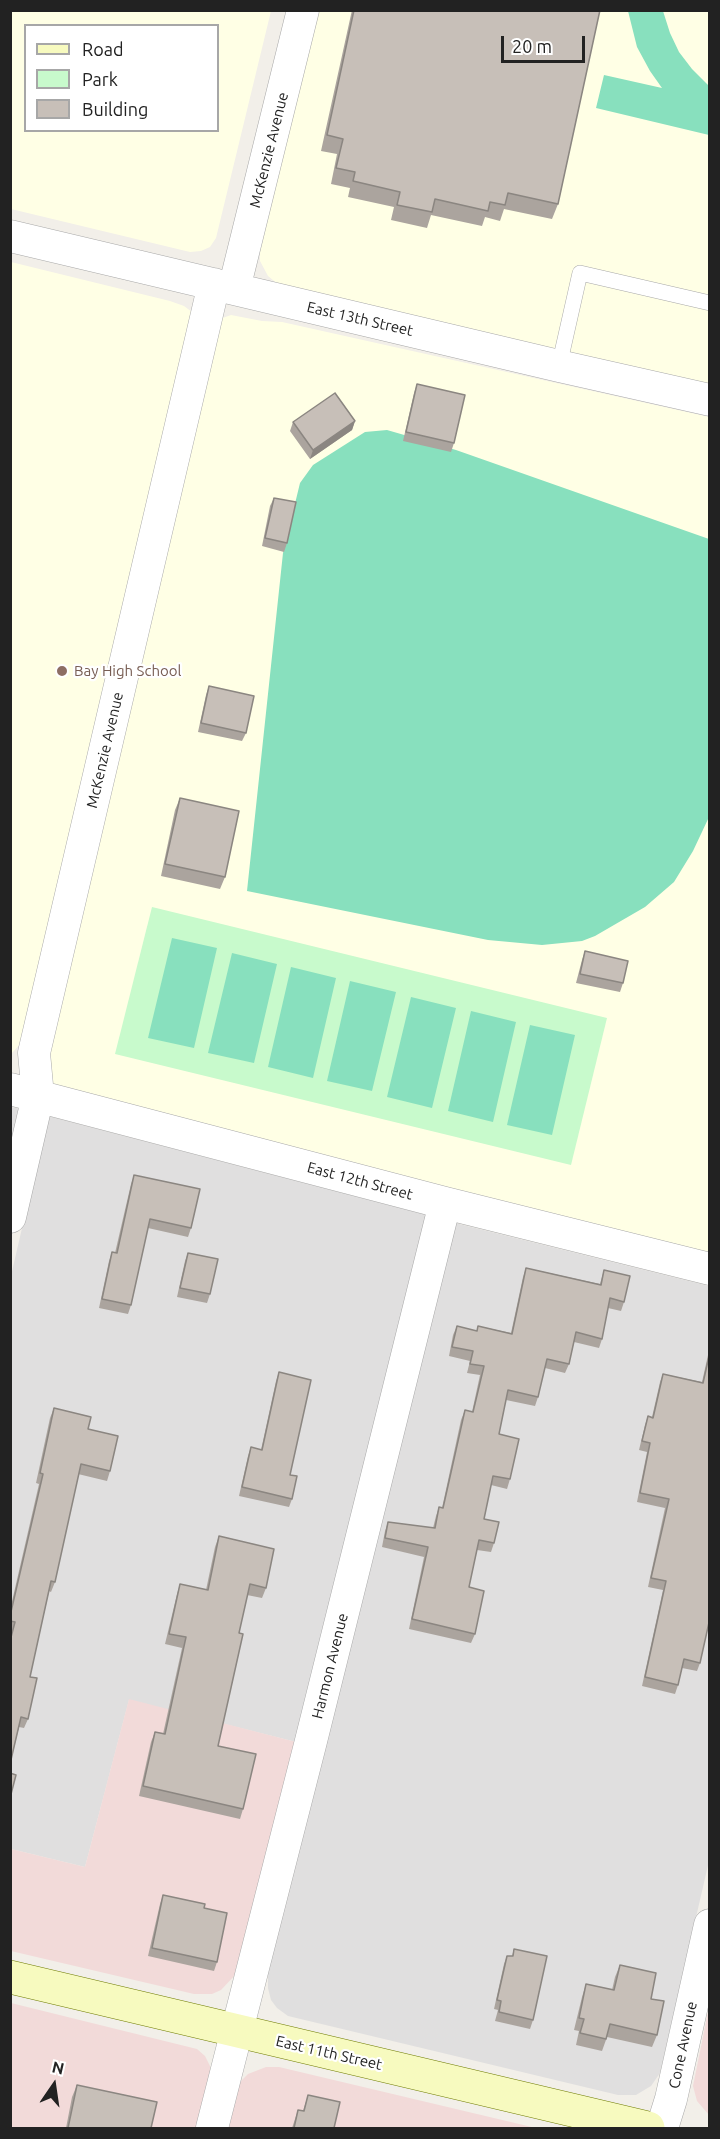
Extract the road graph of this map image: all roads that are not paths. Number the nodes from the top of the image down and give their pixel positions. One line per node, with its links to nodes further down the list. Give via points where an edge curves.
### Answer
1 (303, 10): 3 (street, McKenzie Avenue)
2 (10, 236): 3 (street, East 13th Street)
3 (224, 287): 5 (street, East 13th Street); 7 (street, McKenzie Avenue)
4 (710, 303): 5 (lane, via 580,273)
5 (559, 366): 6 (street, East 13th Street)
6 (710, 399)
7 (24, 1093): 8 (street, East 12th Street); 9 (street, McKenzie Avenue)
8 (445, 1203): 10 (street, East 12th Street); 13 (street, Harmon Avenue)
9 (10, 1217)
10 (710, 1269)
11 (710, 1925): 16 (street, Cone Avenue)
12 (10, 1977): 13 (main road, East 11th Street)
13 (236, 2031): 14 (street, Harmon Avenue); 15 (main road, East 11th Street)
14 (212, 2128)
15 (648, 2128)
16 (662, 2128)

